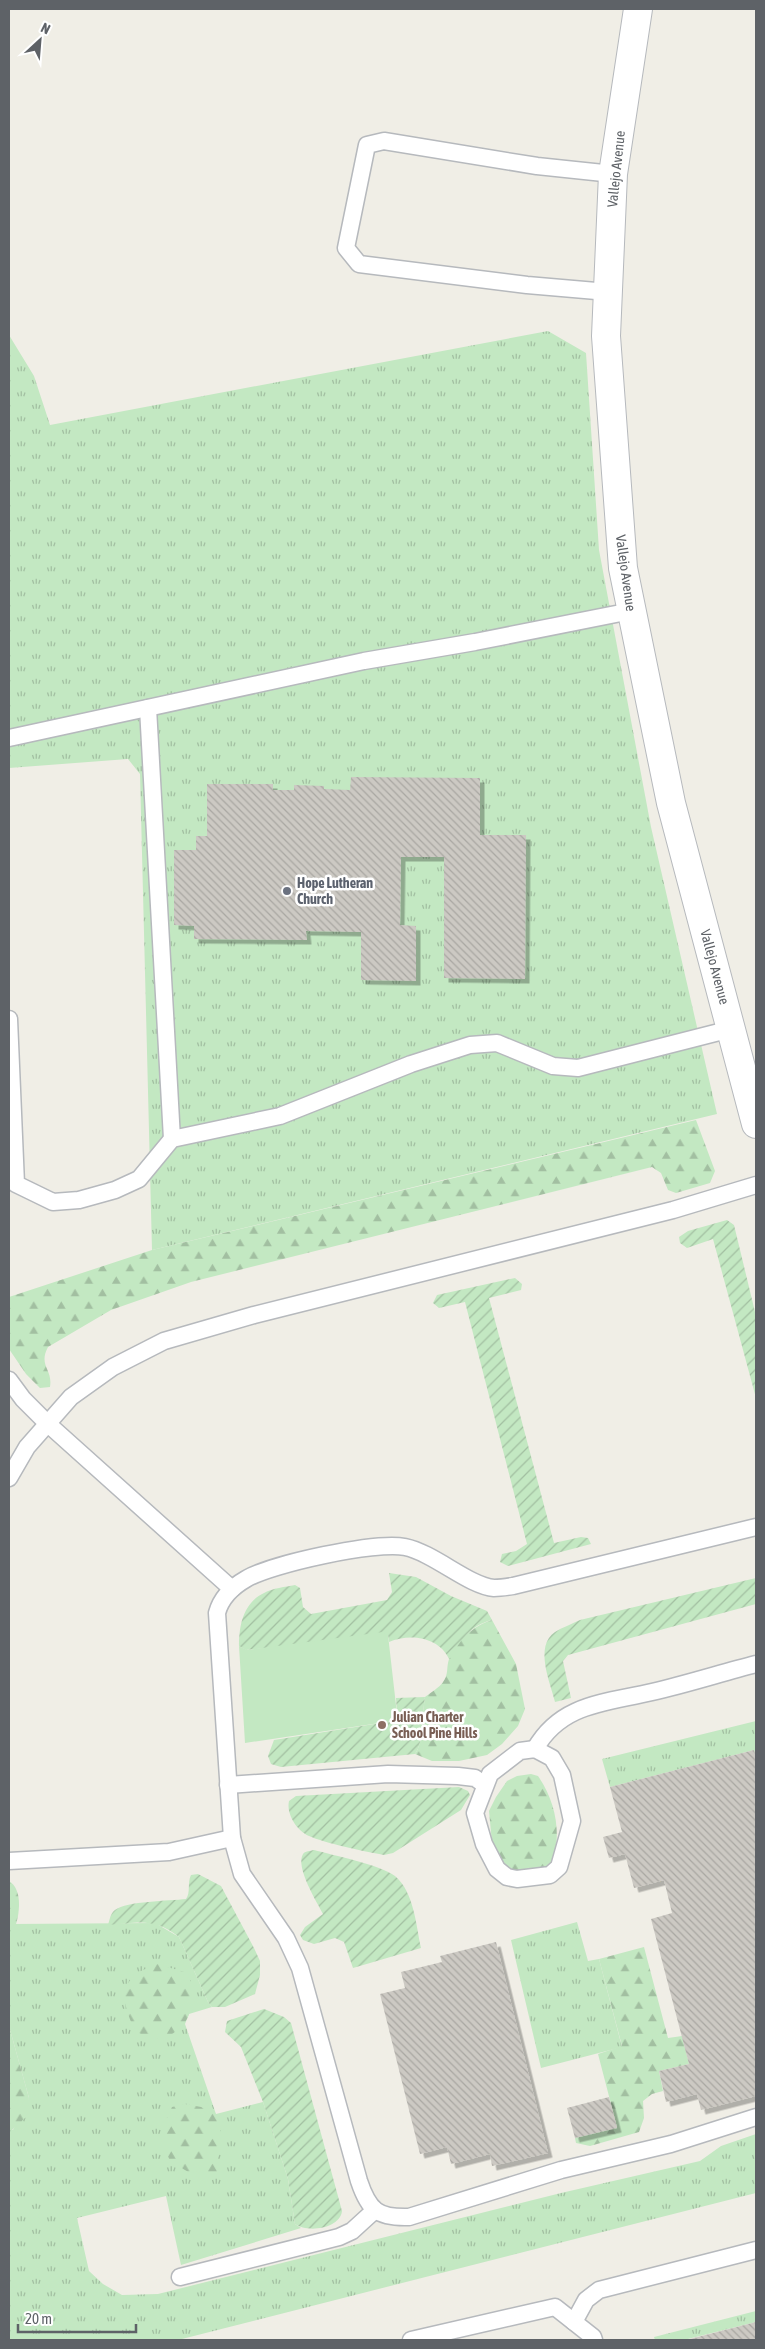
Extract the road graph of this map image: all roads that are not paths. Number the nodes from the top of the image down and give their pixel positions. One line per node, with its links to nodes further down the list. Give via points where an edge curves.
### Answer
1 (638, 9): 2 (street, Vallejo Avenue)
2 (613, 174): 3 (street, Vallejo Avenue); 3 (lane, via 537,166 384,141 367,145 346,248 359,264)
3 (608, 292): 4 (street, Vallejo Avenue, via 606,336 622,568)
4 (632, 611): 5 (lane, via 364,661); 8 (street, Vallejo Avenue, via 672,803)
5 (148, 708): 6 (lane); 10 (lane)
6 (9, 738)
7 (9, 1019): 10 (lane, via 16,1184 53,1202 79,1200 115,1190 139,1179)
8 (731, 1029): 9 (street, Vallejo Avenue); 10 (lane, via 578,1068 553,1066 498,1043 470,1045 411,1064 280,1116)
9 (756, 1124)
10 (172, 1139)
11 (756, 1185): 13 (lane, via 672,1210 254,1315 164,1341 113,1367 71,1398)
12 (9, 1380): 13 (lane)
13 (48, 1424): 14 (lane, via 27,1447); 16 (lane)
14 (9, 1478)
15 (756, 1527): 16 (lane, via 504,1587 493,1588 480,1583 438,1560 405,1547 384,1546 266,1570)
16 (232, 1589): 19 (lane, via 220,1601 217,1613)
17 (756, 1664): 18 (lane, via 602,1701 573,1712 544,1733)
18 (535, 1749): 20 (lane, via 520,1751 501,1764 490,1774); 20 (lane, via 552,1758 562,1775 572,1821 559,1866 550,1875 518,1879 507,1877 497,1869 484,1844 475,1813)
19 (228, 1785): 20 (lane, via 388,1774 458,1776 475,1778); 21 (lane)
20 (485, 1785)
21 (232, 1838): 22 (lane, via 169,1852); 24 (lane, via 242,1874 286,1938 300,1968 359,2180)
22 (9, 1861)
23 (756, 2117): 24 (lane, via 671,2144 561,2170 410,2217 389,2218)
24 (374, 2210): 26 (lane, via 352,2231 339,2237)
25 (756, 2250): 27 (lane, via 598,2290 586,2300)
26 (180, 2277)
27 (574, 2322): 28 (lane, via 555,2307); 29 (lane)
28 (411, 2340)
29 (594, 2340)

